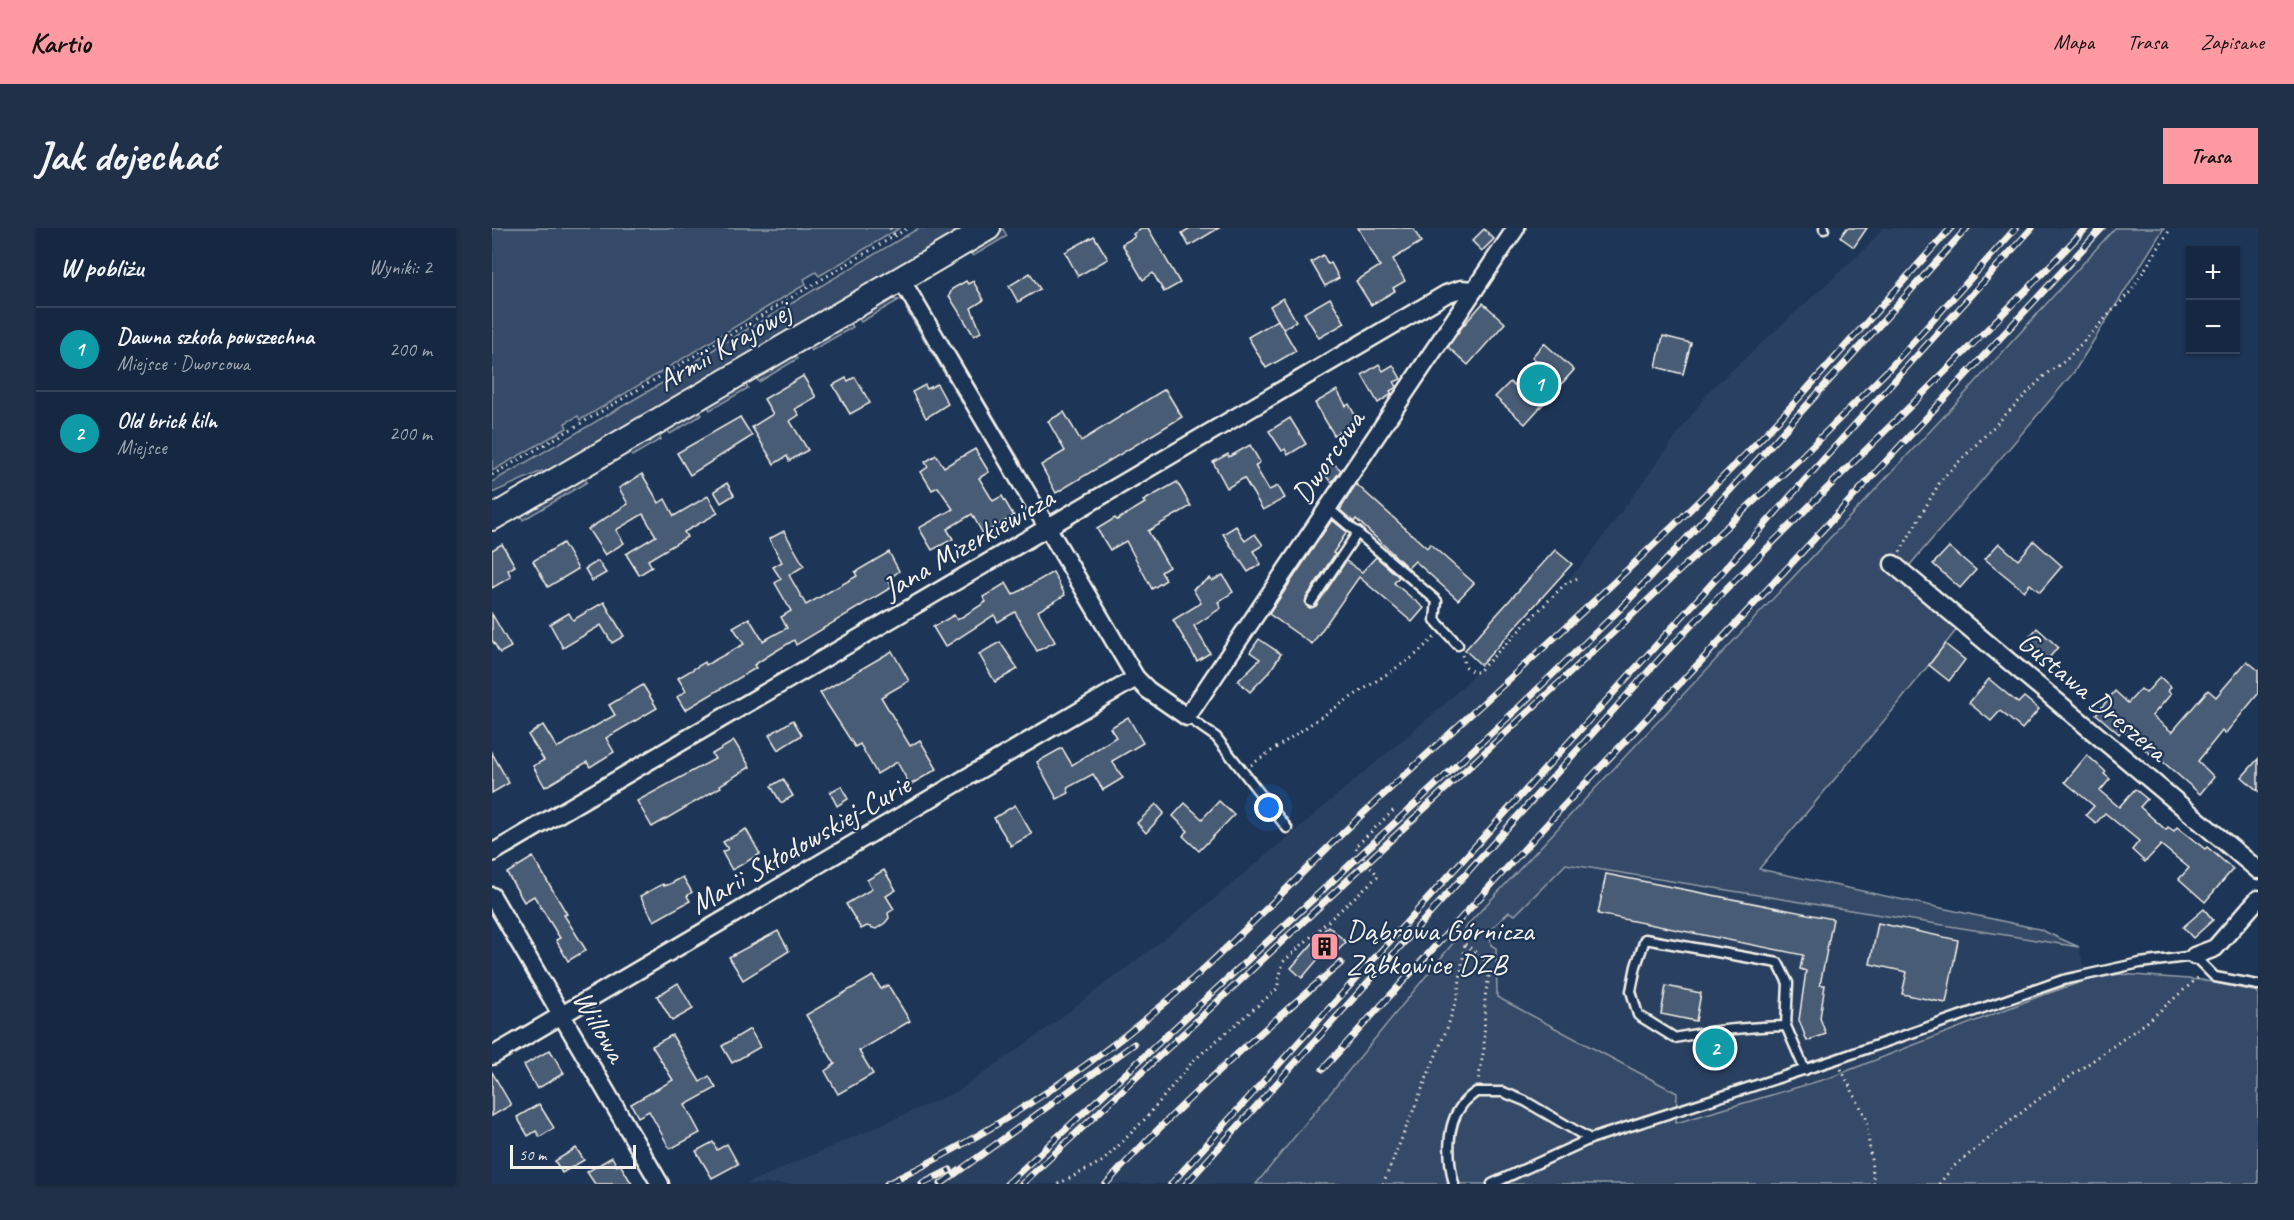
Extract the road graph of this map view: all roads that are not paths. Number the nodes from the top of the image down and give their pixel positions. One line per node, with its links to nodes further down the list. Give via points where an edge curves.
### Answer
1 (987, 228): 3 (main road, Armii Krajowej)
2 (1516, 228): 4 (street, Dworcowa)
3 (901, 279): 6 (main road, Armii Krajowej); 7 (street)
4 (1474, 290): 5 (street, Dworcowa); 7 (street, Jana Mizerkiewicza, via 1446,294)
5 (1327, 507): 8 (lane); 13 (street, Dworcowa)
6 (492, 518)
7 (1047, 528): 12 (street); 15 (street, Jana Mizerkiewicza)
8 (1358, 532): 10 (lane); 11 (lane, via 1437,601 1435,620)
9 (1893, 564): 16 (street, Gustawa Dreszera)
10 (1311, 602)
11 (1458, 645)
12 (1136, 678): 13 (street); 21 (street, Marii Skłodowskiej-Curie)
13 (1187, 717): 14 (lane, via 1216,737)
14 (1287, 828)
15 (492, 853)
16 (2258, 870)
17 (492, 896): 21 (street, Willowa)
18 (2258, 899): 19 (street, via 2215,948)
19 (2194, 956): 20 (lane, via 2215,977); 24 (lane, via 2062,980)
20 (2258, 986)
21 (562, 1015): 23 (street, Marii Skłodowskiej-Curie); 26 (street, Willowa)
22 (1786, 1026): 22 (lane, via 1788,983 1778,963 1645,939 1631,991 1638,1015 1658,1028 1675,1038 1738,1028); 24 (lane)
23 (492, 1056)
24 (1805, 1070): 25 (lane)
25 (1590, 1139): 27 (lane, via 1525,1101 1503,1092 1476,1092 1461,1105 1453,1123 1448,1148); 28 (lane)
26 (660, 1184)
27 (1454, 1184)
28 (1492, 1184)

